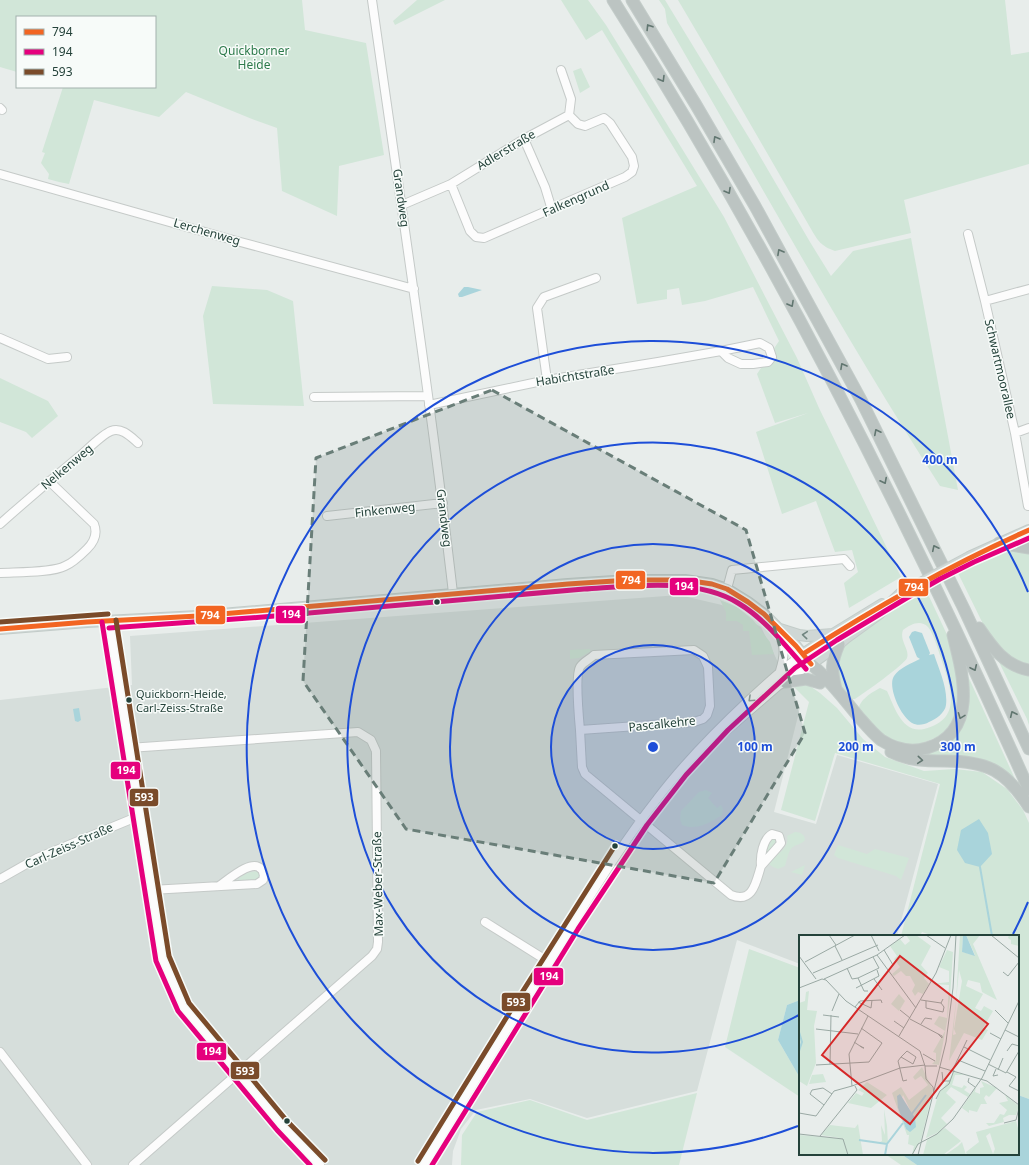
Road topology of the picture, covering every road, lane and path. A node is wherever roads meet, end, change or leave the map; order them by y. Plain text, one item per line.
1 (372, 0) edge
2 (613, 0) edge
3 (632, 0) edge
4 (561, 70) dead end
5 (569, 115) junction
6 (524, 139) junction
7 (0, 174) edge
8 (451, 184) junction
9 (402, 205) junction
10 (552, 210) junction
11 (968, 234) dead end
12 (596, 278) dead end
13 (414, 289) junction
14 (1029, 289) edge
15 (985, 301) junction
16 (0, 338) edge
17 (721, 351) junction
18 (67, 357) dead end
19 (546, 380) junction
20 (428, 396) junction
21 (314, 397) dead end
22 (429, 405) junction
23 (1029, 428) edge
24 (1015, 434) junction
25 (138, 444) dead end
26 (49, 481) junction
27 (443, 503) junction
28 (1028, 506) dead end
29 (327, 516) dead end
30 (0, 524) edge
31 (1029, 530) edge
32 (999, 543) junction
33 (1029, 548) edge
34 (850, 566) dead end
35 (0, 574) edge
36 (727, 589) junction
37 (453, 593) junction
38 (901, 593) junction
39 (946, 608) junction
40 (964, 609) junction
41 (109, 621) junction
42 (778, 628) junction
43 (0, 630) edge
44 (832, 634) junction
45 (840, 644) junction
46 (803, 654) junction
47 (811, 664) junction
48 (1029, 670) edge
49 (782, 677) junction
50 (820, 683) junction
51 (836, 690) junction
52 (580, 730) junction
53 (129, 748) junction
54 (1029, 750) edge
55 (1029, 790) edge
56 (1029, 807) edge
57 (139, 816) junction
58 (641, 821) junction
59 (761, 866) dead end
60 (0, 879) edge
61 (220, 886) junction
62 (151, 890) junction
63 (485, 922) dead end
64 (549, 962) junction
65 (0, 1052) edge
66 (239, 1073) junction
67 (87, 1165) edge
68 (133, 1165) edge
69 (320, 1165) edge
70 (424, 1165) edge

1 - 9 street, Grandweg
2 -> 39 highway
40 -> 3 highway
4 - 5 street
5 - 6 street, Adlerstraße
5 - 10 street, Falkengrund
6 - 8 street, Adlerstraße
6 - 10 street
7 - 13 street, Lerchenweg
8 - 9 street, Adlerstraße
8 - 10 street, Falkengrund
9 - 13 street, Grandweg
11 - 15 street, Schwartmoorallee
12 - 19 street
13 - 20 street, Grandweg
14 - 15 street
15 - 24 street, Schwartmoorallee
16 - 18 street
17 - 17 street, Habichtstraße
17 - 19 street, Habichtstraße
19 - 22 street, Habichtstraße
20 - 21 street
20 - 22 street, Grandweg
22 - 27 street, Grandweg
23 - 24 street
24 - 28 street, Schwartmoorallee
25 - 26 street, Nelkenweg
26 - 30 street, Nelkenweg
26 - 35 street
27 - 29 street, Finkenweg
27 - 37 street, Grandweg
31 - 32 main road
32 - 33 highway
32 - 38 main road, bridge
34 - 36 street
36 - 37 main road
36 - 42 main road
37 - 41 main road
38 - 44 main road
38 - 45 main road
39 -> 51 highway
39 -> 55 highway
40 - 48 highway
54 -> 40 highway
41 - 43 main road
41 - 53 street
44 -> 42 main road
42 - 46 main road
42 - 49 street
44 - 46 main road
45 - 47 main road
45 - 51 highway
46 - 47 main road
46 - 49 street
47 - 49 street
47 - 50 highway
47 - 51 highway
49 - 50 highway
49 - 58 street
50 -> 56 highway
52 - 52 street, Pascalkehre
52 - 58 street
53 - 57 street
53 - 66 street, Max-Weber-Straße
57 - 60 street, Carl-Zeiss-Straße
57 - 62 street
58 - 59 street
58 - 64 street
61 - 61 street
61 - 62 street
62 - 66 street
63 - 64 street
64 - 70 street
65 - 67 street
66 - 68 street, Max-Weber-Straße
66 - 69 street

